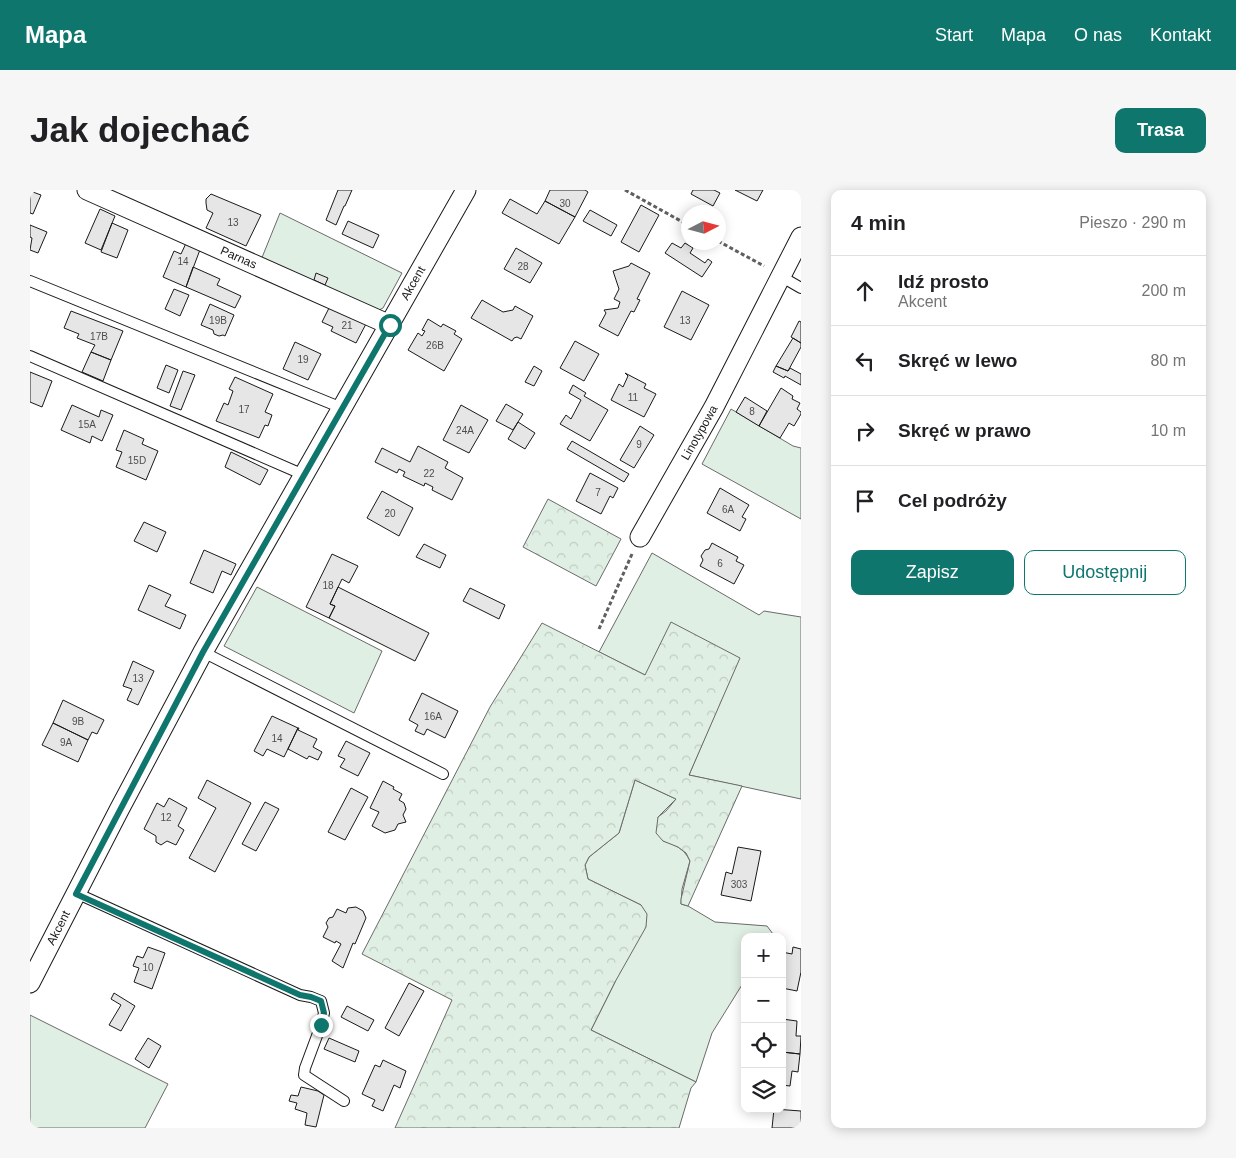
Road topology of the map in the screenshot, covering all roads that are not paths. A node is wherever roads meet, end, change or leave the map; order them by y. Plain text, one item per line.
1 (86, 190) edge
2 (466, 190) edge
3 (801, 237) edge
4 (782, 277) junction
5 (30, 280) edge
6 (801, 288) edge
7 (390, 325) junction
8 (30, 356) edge
9 (342, 408) junction
10 (304, 476) junction
11 (640, 538) road end
12 (203, 652) junction
13 (443, 774) dead end
14 (76, 894) junction
15 (30, 983) edge
16 (344, 1101) dead end

1 - 7 street, Parnas
2 - 7 street, Akcent
3 - 4 street, Linotypowa
4 - 6 lane
4 - 11 street, Linotypowa
5 - 9 lane
7 - 9 street, Akcent
8 - 10 lane
9 - 10 street, Akcent
10 - 12 street, Akcent
12 - 13 lane
12 - 14 street, Akcent
14 - 15 street, Akcent
14 - 16 lane

